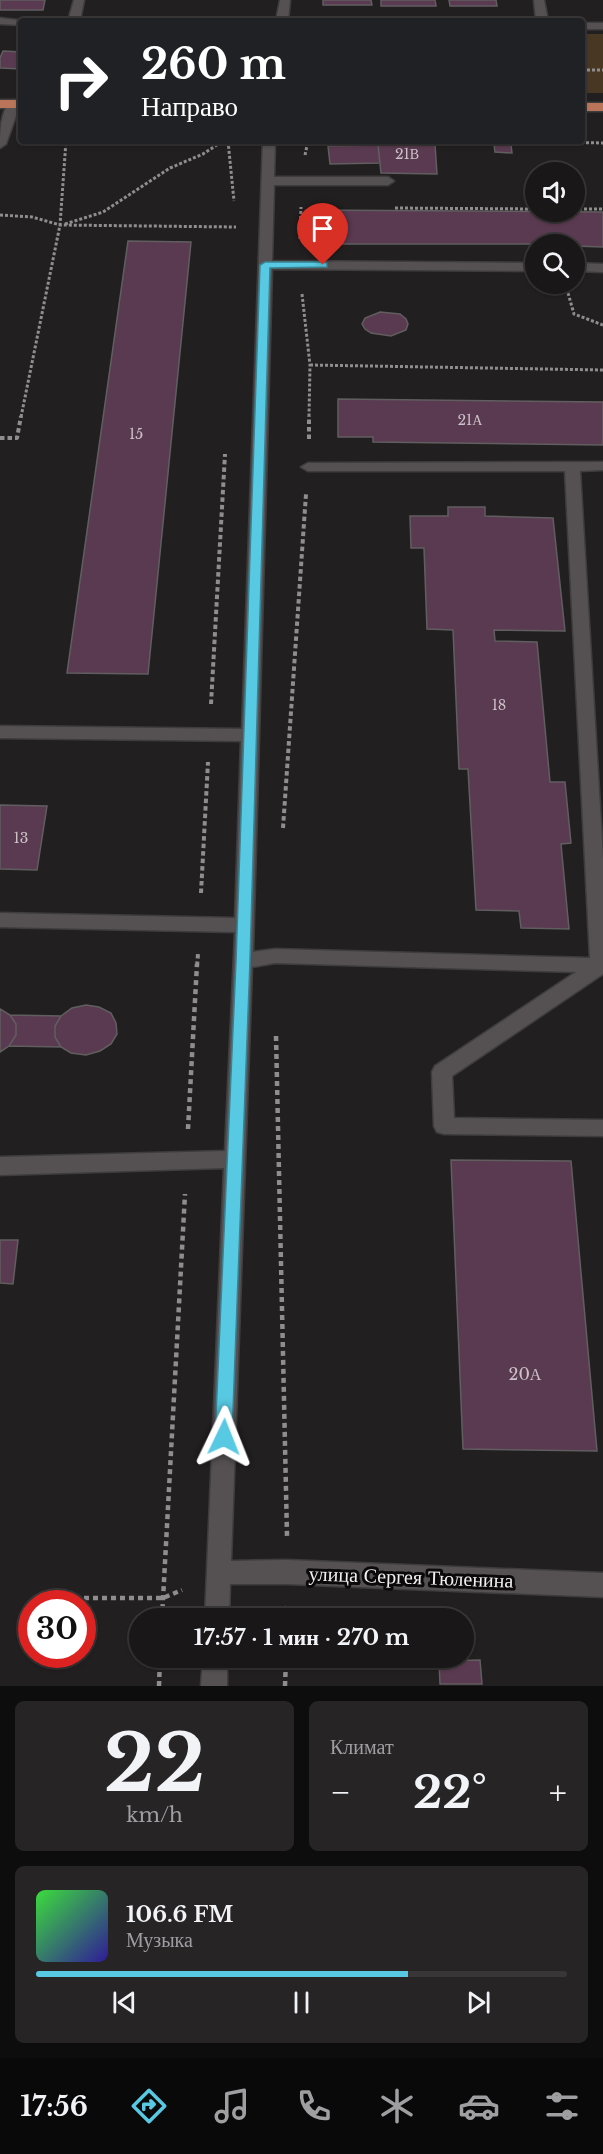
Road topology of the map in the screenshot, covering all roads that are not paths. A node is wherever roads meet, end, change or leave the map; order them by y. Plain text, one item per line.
1 (79, 0) edge
2 (285, 0) edge
3 (539, 0) edge
4 (75, 18) edge
5 (282, 18) edge
6 (542, 18) edge
7 (0, 21) edge
8 (18, 22) edge
9 (585, 26) edge
10 (603, 26) edge
11 (0, 104) edge
12 (17, 104) edge
13 (585, 107) edge
14 (603, 107) edge
15 (0, 144) edge
16 (269, 144) edge
17 (268, 181) junction
18 (388, 181) dead end
19 (265, 265) junction
20 (525, 267) edge
21 (585, 267) edge
22 (603, 268) edge
23 (572, 466) junction
24 (603, 466) edge
25 (308, 467) road end
26 (0, 732) edge
27 (249, 735) junction
28 (0, 920) edge
29 (242, 926) junction
30 (243, 961) junction
31 (602, 966) edge
32 (603, 1128) edge
33 (234, 1159) junction
34 (0, 1166) edge
35 (218, 1573) junction
36 (603, 1585) edge
37 (217, 1608) edge
38 (215, 1668) edge
39 (214, 1686) edge

1 - 4 street
2 - 5 street
3 - 6 street
7 - 8 street
9 - 10 street
11 - 12 main road
12 - 15 street
13 - 14 main road
16 - 17 street
17 - 18 street
17 - 19 street
19 - 20 street
19 - 27 street
21 - 22 street
23 - 24 street
23 - 25 street
23 - 31 street
26 - 27 street
27 - 29 street
28 - 29 street
29 - 30 street
30 - 31 street
30 - 33 street
31 - 32 street
33 - 34 street
33 - 35 street
35 - 36 street, улица Сергея Тюленина
35 - 37 street
38 - 39 street

